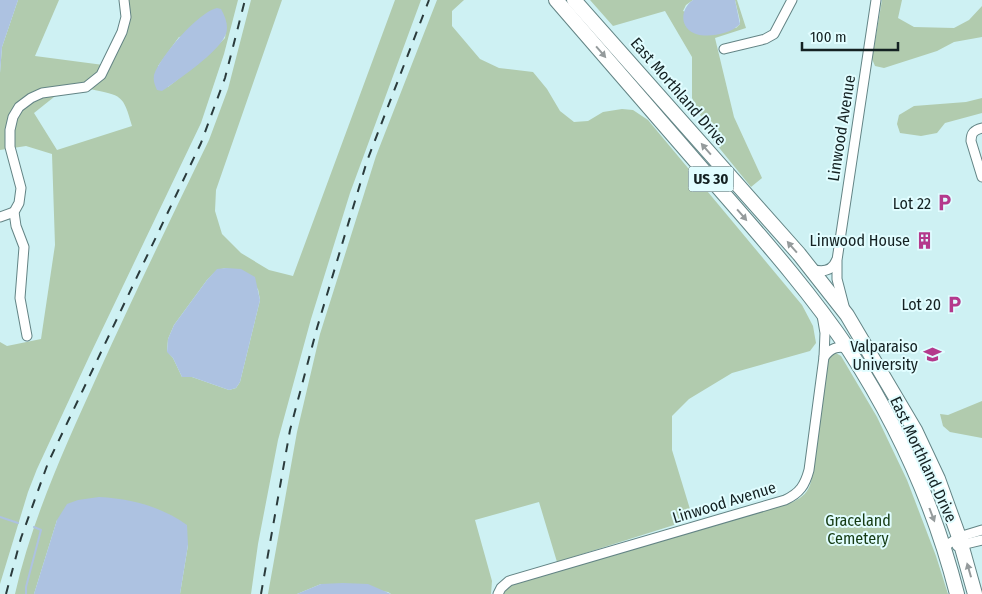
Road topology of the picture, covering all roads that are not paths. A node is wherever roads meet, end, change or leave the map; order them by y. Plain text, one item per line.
1 (124, 0) edge
2 (556, 0) edge
3 (574, 0) edge
4 (792, 0) edge
5 (876, 0) edge
6 (724, 49) dead end
7 (982, 128) edge
8 (982, 177) edge
9 (14, 212) junction
10 (0, 217) edge
11 (837, 260) junction
12 (811, 269) junction
13 (821, 311) junction
14 (847, 315) junction
15 (27, 336) dead end
16 (847, 348) junction
17 (824, 357) junction
18 (982, 530) edge
19 (982, 540) edge
20 (960, 542) junction
21 (944, 546) junction
22 (498, 594) edge
23 (957, 594) edge
24 (975, 594) edge

1 - 9 street
2 -> 13 highway, East Morthland Drive / US 30
12 -> 3 highway, East Morthland Drive / US 30
4 - 6 street
5 - 11 street, Linwood Avenue
7 - 8 street
9 - 10 street
9 - 15 street
11 - 12 street
11 - 14 street, Linwood Avenue
12 - 14 highway, East Morthland Drive / US 30
13 - 16 highway, East Morthland Drive / US 30
13 - 17 street, Linwood Avenue
14 - 20 highway, East Morthland Drive / US 30
16 - 17 street
16 -> 21 highway, East Morthland Drive / US 30
17 - 22 street, Linwood Avenue
18 - 20 street
19 - 20 street
20 - 21 street
24 -> 20 highway, East Morthland Drive / US 30
21 - 23 highway, East Morthland Drive / US 30

